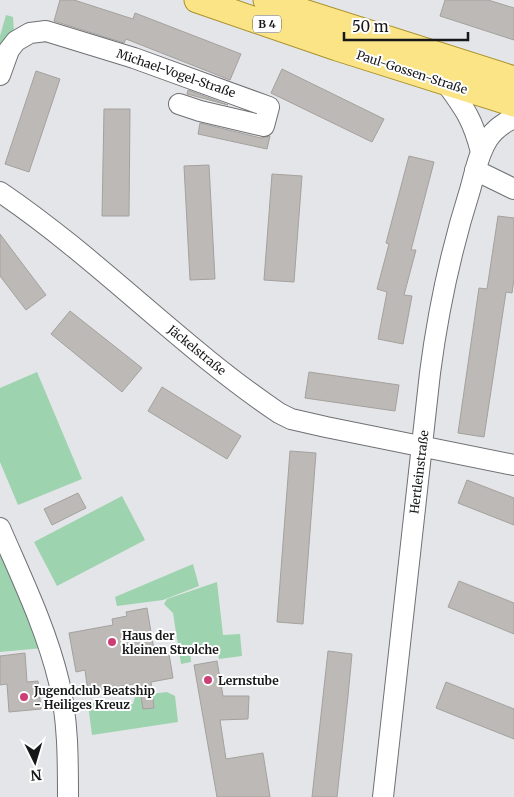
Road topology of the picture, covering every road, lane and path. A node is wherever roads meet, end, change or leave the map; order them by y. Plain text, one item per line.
1 (197, 0) edge
2 (266, 0) edge
3 (0, 75) edge
4 (514, 79) edge
5 (446, 83) junction
6 (179, 104) dead end
7 (514, 104) edge
8 (514, 118) edge
9 (478, 161) junction
10 (514, 189) edge
11 (0, 192) edge
12 (423, 446) junction
13 (514, 465) edge
14 (0, 528) edge
15 (68, 797) edge
16 (383, 797) edge

1 - 5 main road, Paul-Gossen-Straße / B 4
2 - 4 main road, Paul-Gossen-Straße / B 4
3 - 6 street, Michael-Vogel-Straße
5 - 7 main road, Paul-Gossen-Straße / B 4
5 - 9 street
8 - 9 street, Hertleinstraße
9 - 10 street
9 - 12 street, Hertleinstraße
11 - 12 street, Jäckelstraße
12 - 13 street, Jäckelstraße
12 - 16 street, Hertleinstraße
14 - 15 street

